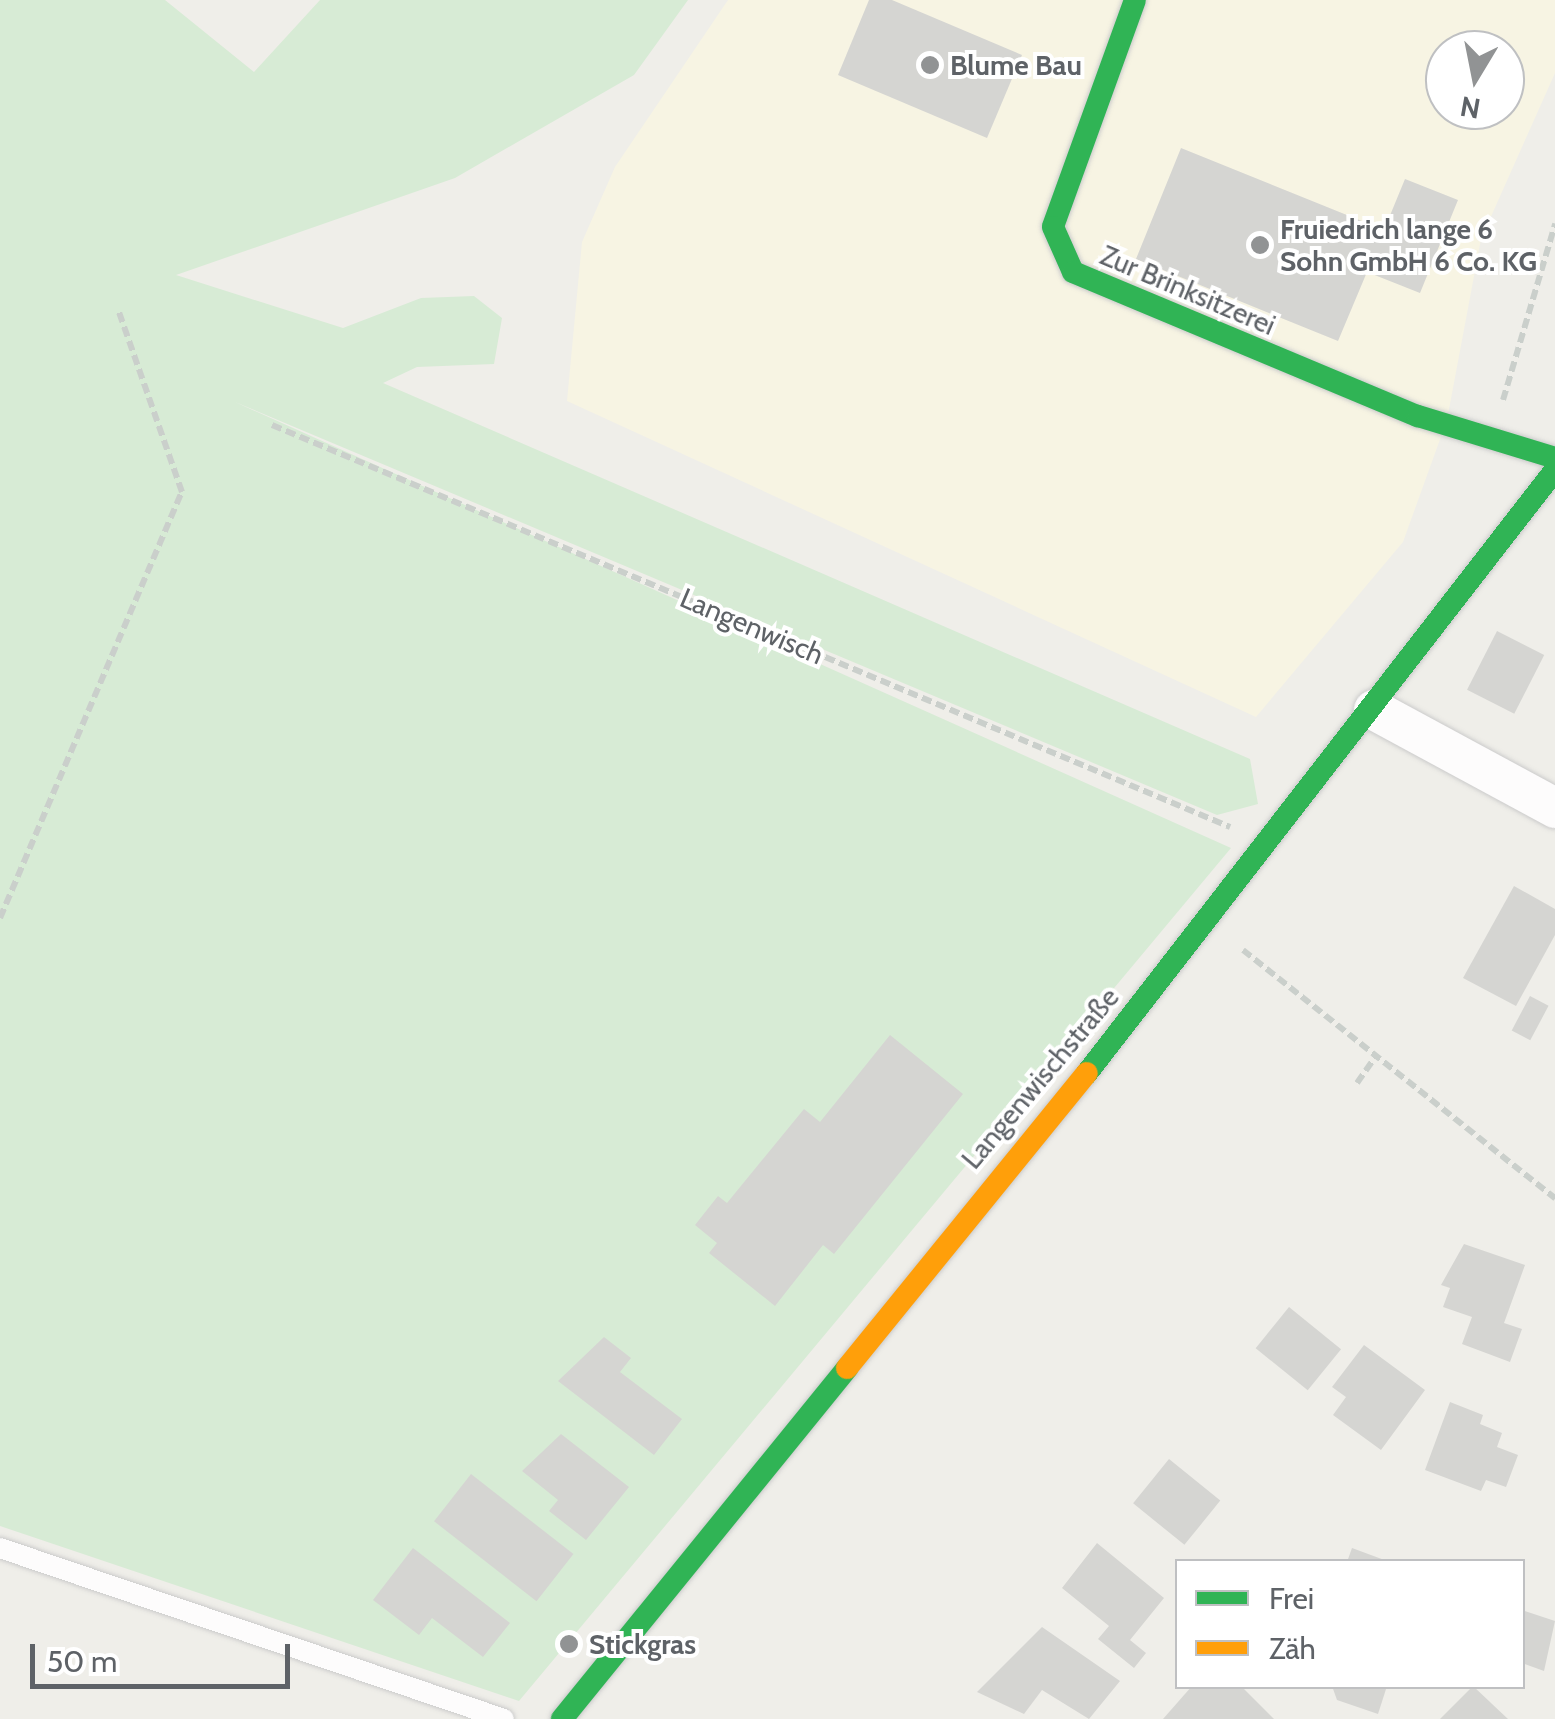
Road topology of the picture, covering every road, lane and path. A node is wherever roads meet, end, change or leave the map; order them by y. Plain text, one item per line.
1 (1135, 0) edge
2 (1555, 224) edge
3 (118, 309) dead end
4 (272, 424) dead end
5 (1493, 439) junction
6 (1555, 458) edge
7 (1555, 470) edge
8 (1374, 710) junction
9 (1555, 808) edge
10 (1232, 827) dead end
11 (0, 918) edge
12 (1208, 922) junction
13 (1376, 1056) junction
14 (1357, 1083) dead end
15 (1555, 1198) edge
16 (0, 1548) edge
17 (504, 1719) edge
18 (562, 1719) edge

1 - 5 street, Zur Brinksitzerei
2 - 5 path
3 - 11 path
4 - 10 path, Langenwisch
5 - 6 street, Zur Brinksitzerei
7 - 8 street, Langenwischstraße
8 - 9 street
8 - 12 street, Langenwischstraße
12 - 13 path
12 - 18 street, Langenwischstraße
13 - 14 path
13 - 15 path
16 - 17 lane

